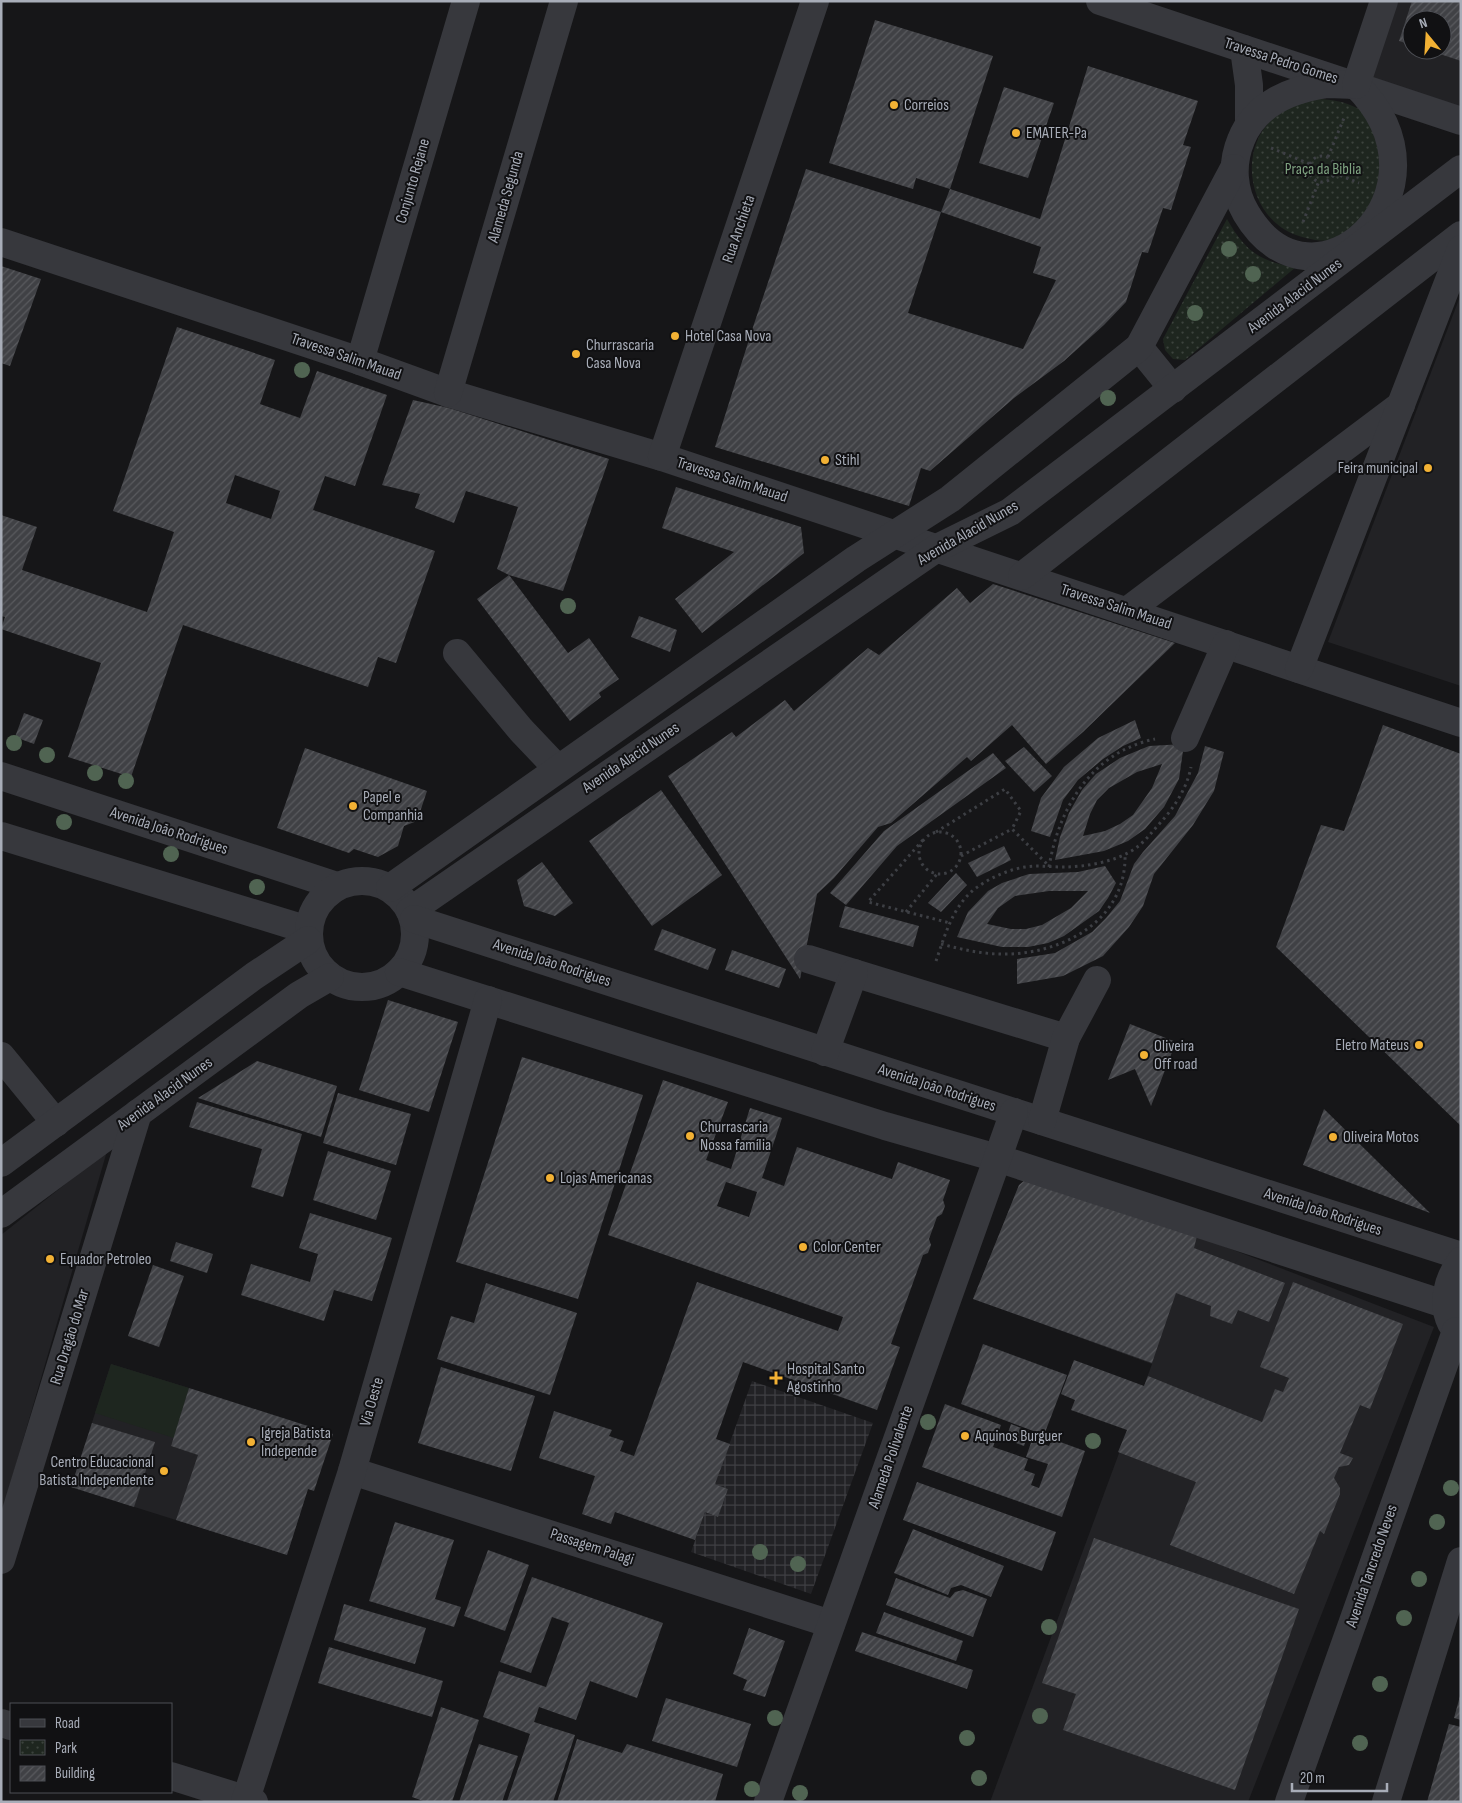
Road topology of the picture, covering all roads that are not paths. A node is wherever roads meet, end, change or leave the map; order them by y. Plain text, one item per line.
1 (466, 1) edge
2 (564, 1) edge
3 (815, 1) edge
4 (1100, 1) edge
5 (1384, 1) edge
6 (1244, 49) junction
7 (1356, 85) junction
8 (1461, 121) edge
9 (1249, 123) junction
10 (1234, 168) junction
11 (1461, 169) edge
12 (1461, 235) edge
13 (1371, 237) junction
14 (1, 242) edge
15 (1461, 250) edge
16 (1139, 347) junction
17 (360, 361) junction
18 (1173, 389) junction
19 (448, 393) junction
20 (1401, 405) junction
21 (662, 457) junction
22 (893, 533) junction
23 (937, 548) junction
24 (1022, 576) junction
25 (1126, 611) junction
26 (1226, 644) junction
27 (457, 653) dead end
28 (1299, 669) junction
29 (1461, 723) edge
30 (1186, 738) road end
31 (557, 768) junction
32 (1, 776) edge
33 (1, 836) edge
34 (337, 886) junction
35 (390, 888) junction
36 (412, 915) junction
37 (308, 935) junction
38 (808, 959) dead end
39 (399, 972) junction
40 (854, 973) junction
41 (330, 977) junction
42 (1097, 980) dead end
43 (488, 1000) junction
44 (1066, 1038) junction
45 (825, 1052) junction
46 (1, 1056) edge
47 (1014, 1112) junction
48 (138, 1113) junction
49 (1042, 1121) junction
50 (56, 1123) junction
51 (997, 1158) junction
52 (1, 1163) edge
53 (1, 1214) edge
54 (1461, 1256) edge
55 (1461, 1261) edge
56 (1447, 1305) junction
57 (1458, 1334) edge
58 (352, 1471) junction
59 (1, 1560) edge
60 (1461, 1561) edge
61 (831, 1624) junction
62 (172, 1776) edge
63 (248, 1801) edge
64 (768, 1802) edge
65 (1289, 1802) edge
66 (1386, 1802) edge

1 - 17 street, Conjunto Rejane
2 - 19 street, Alameda Segunda
3 - 21 street, Rua Anchieta
4 - 6 street, Travessa Pedro Gomes
5 - 7 street
6 - 7 street, Travessa Pedro Gomes
6 - 9 street
7 - 8 street, Travessa Pedro Gomes
7 - 9 street
7 - 13 street
9 - 10 street
10 - 13 street
10 - 16 street, Avenida Alacid Nunes
11 - 13 street, Avenida Alacid Nunes
12 - 24 street
13 - 18 street, Avenida Alacid Nunes
14 - 17 street, Travessa Salim Mauad
15 - 20 street
16 - 18 street
16 - 22 street, Avenida Alacid Nunes
17 - 19 street, Travessa Salim Mauad
18 - 23 street, Avenida Alacid Nunes
19 - 21 street, Travessa Salim Mauad
20 - 25 street
20 - 28 street
21 - 22 street, Travessa Salim Mauad
22 - 23 street, Travessa Salim Mauad
22 - 31 street, Avenida Alacid Nunes
23 - 24 street, Travessa Salim Mauad
23 - 36 street, Avenida Alacid Nunes
24 - 25 street, Travessa Salim Mauad
25 - 26 street, Travessa Salim Mauad
26 - 28 street, Travessa Salim Mauad
26 - 30 street
27 - 31 street
28 - 29 street, Travessa Salim Mauad
31 - 35 street, Avenida Alacid Nunes
32 - 34 street, Avenida João Rodrigues
33 - 37 street
34 - 35 street
34 - 37 street
35 - 36 street
36 - 39 street
36 - 45 street, Avenida João Rodrigues
37 - 41 street
37 - 50 street
38 - 40 street
39 - 41 street
39 - 43 street
40 - 44 street
40 - 45 street
41 - 48 street, Avenida Alacid Nunes
42 - 44 street
43 - 51 street
43 - 58 street, Via Oeste
44 - 49 street
45 - 47 street, Avenida João Rodrigues
46 - 50 street
47 - 49 street, Avenida João Rodrigues
47 - 51 street, Alameda Polivalente
48 - 53 street, Avenida Alacid Nunes
48 - 59 street, Rua Dragão do Mar
49 - 54 street, Avenida João Rodrigues
50 - 52 street
51 - 56 street
51 - 61 street, Alameda Polivalente
55 - 56 street
56 - 57 street
57 - 65 street, Avenida Tancredo Neves
58 - 61 street, Passagem Palagi
58 - 63 street, Via Oeste
60 - 66 street
61 - 64 street, Alameda Polivalente
62 - 63 street

